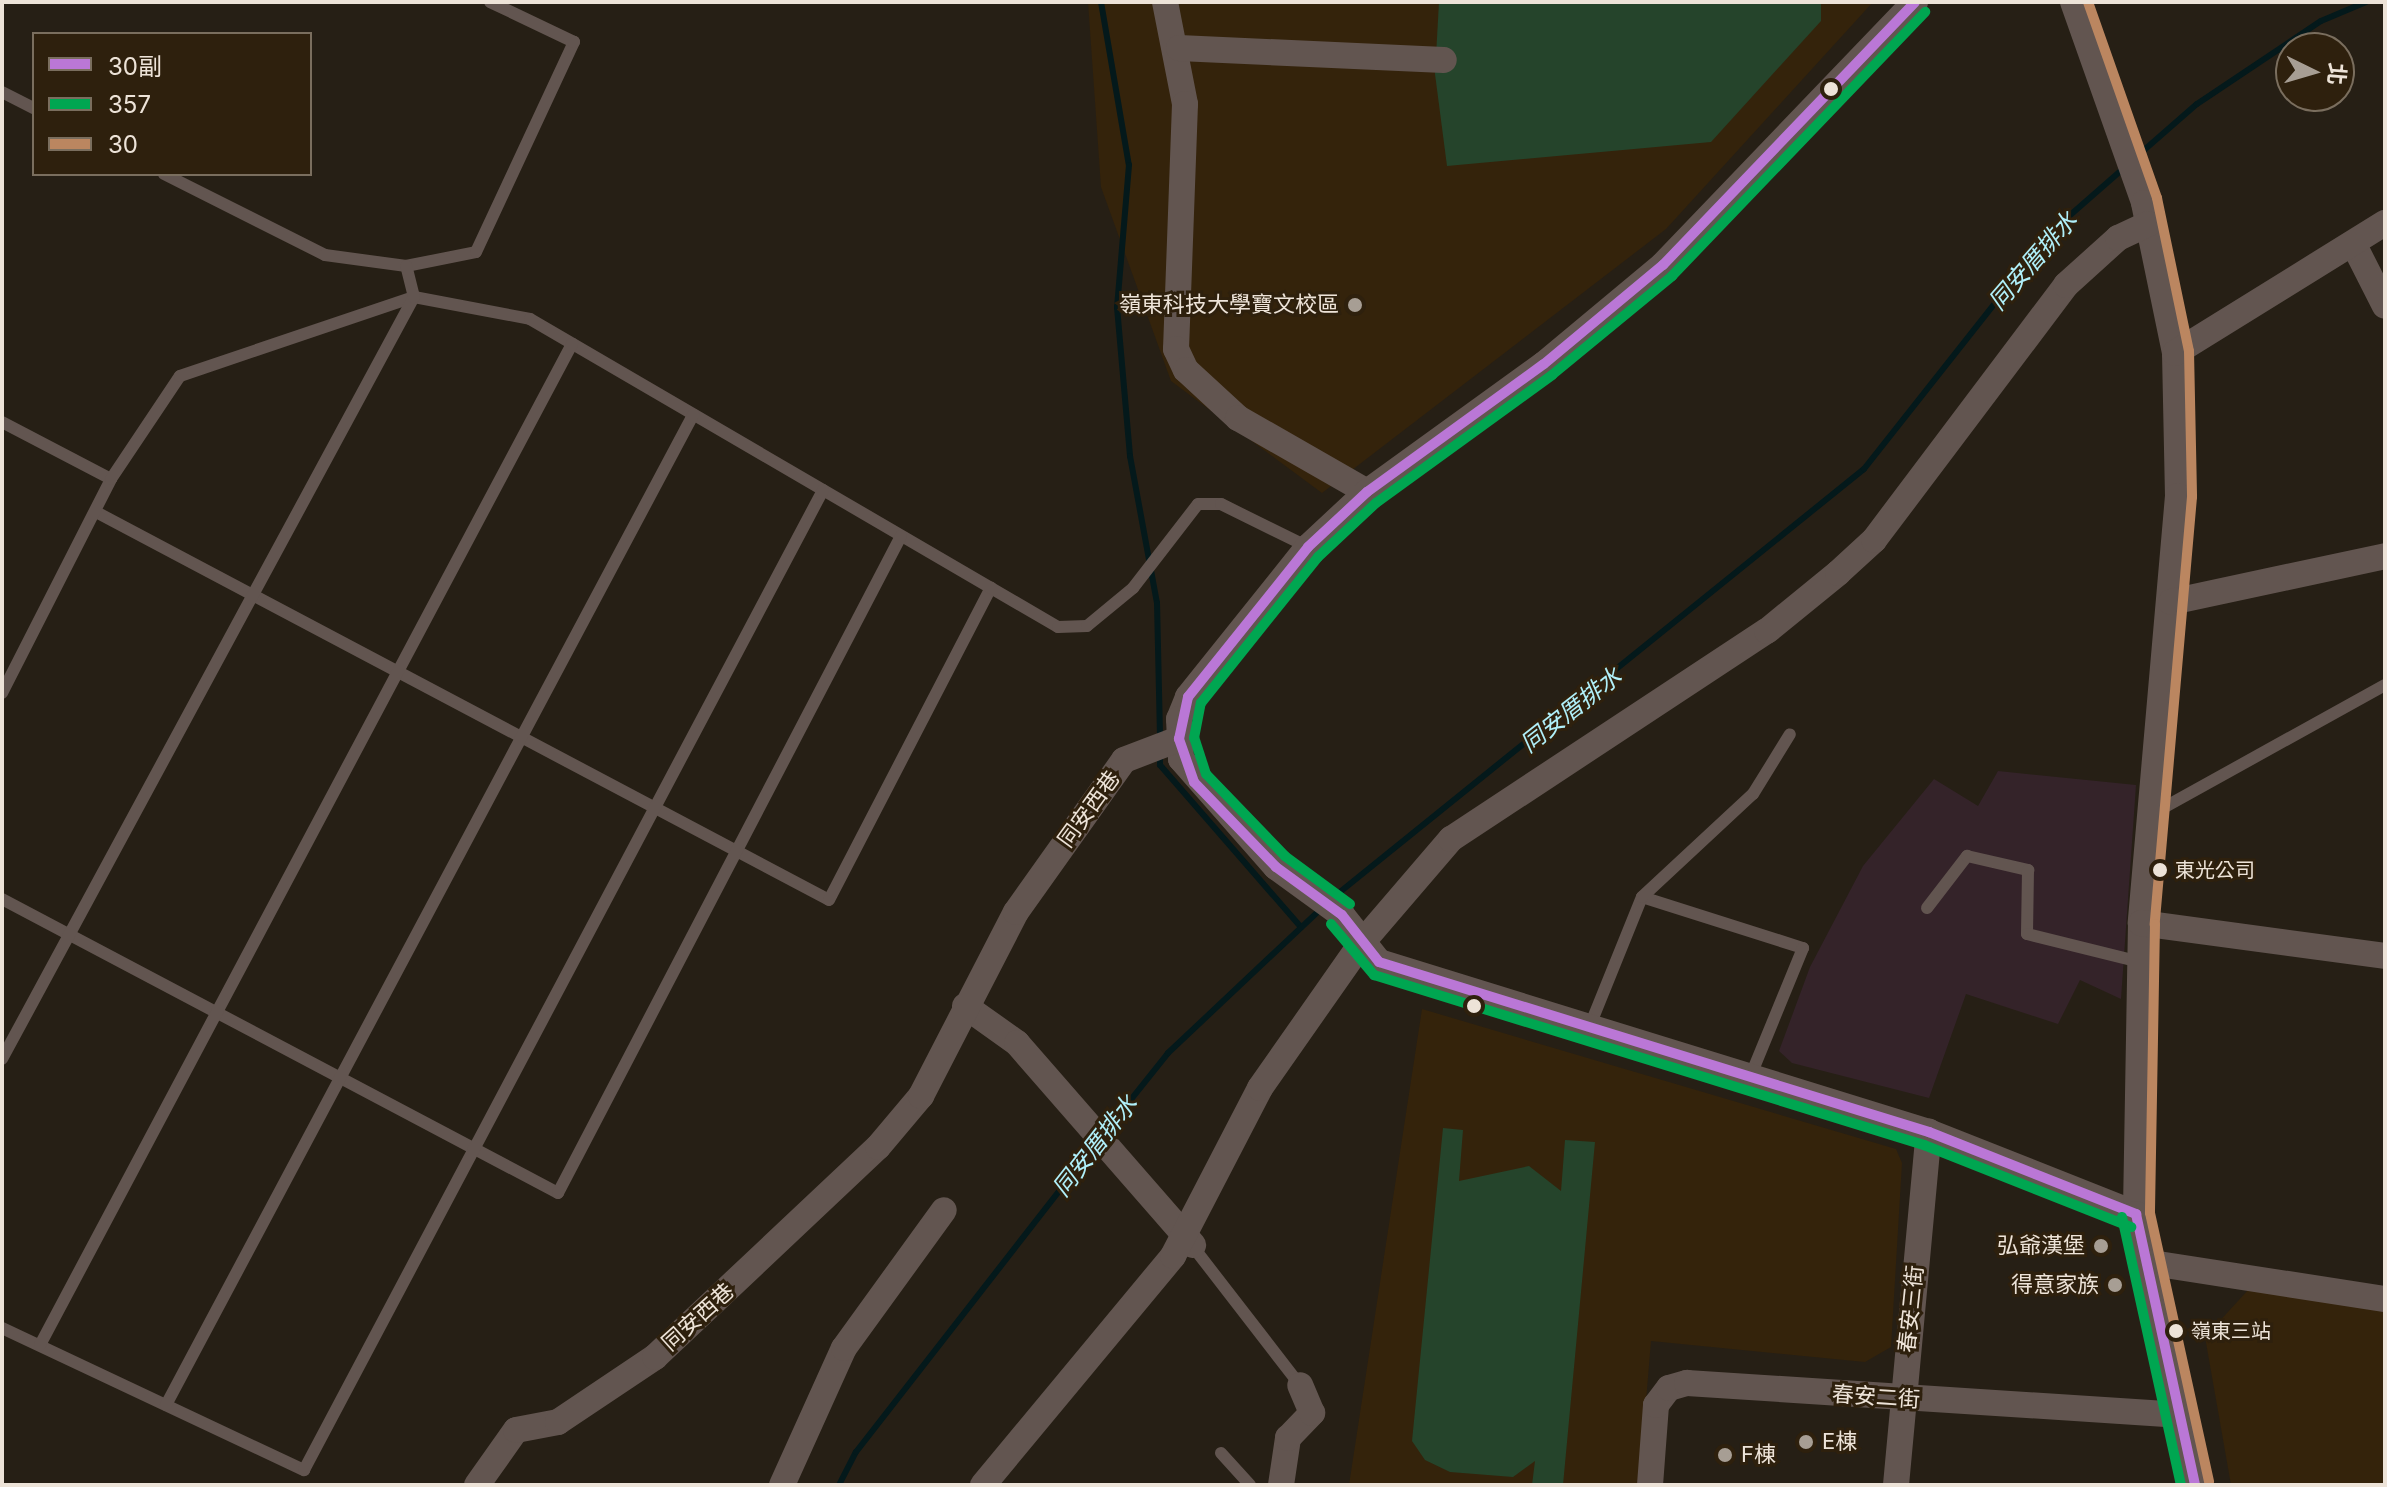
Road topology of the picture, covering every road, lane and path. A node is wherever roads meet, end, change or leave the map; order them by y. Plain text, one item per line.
1 (490, 2) edge
2 (1165, 2) edge
3 (1915, 2) edge
4 (2073, 2) edge
5 (1179, 48) junction
6 (1444, 60) dead end
7 (2, 92) edge
8 (32, 107) edge
9 (168, 176) edge
10 (2146, 214) junction
11 (2385, 223) edge
12 (2354, 245) junction
13 (406, 266) junction
14 (414, 297) junction
15 (2385, 306) edge
16 (572, 344) junction
17 (2175, 353) junction
18 (693, 415) junction
19 (2, 422) edge
20 (111, 479) junction
21 (823, 490) junction
22 (1367, 492) junction
23 (96, 512) junction
24 (901, 536) junction
25 (1308, 547) junction
26 (2385, 556) edge
27 (991, 588) junction
28 (251, 594) junction
29 (2171, 602) junction
30 (396, 670) junction
31 (6, 678) edge
32 (2385, 685) edge
33 (2, 693) edge
34 (1790, 734) dead end
35 (521, 737) junction
36 (1179, 739) junction
37 (655, 808) junction
38 (2154, 813) junction
39 (736, 851) junction
40 (1642, 897) junction
41 (2, 899) edge
42 (1927, 908) dead end
43 (2141, 923) junction
44 (70, 935) junction
45 (1360, 945) junction
46 (2385, 956) edge
47 (2140, 962) junction
48 (965, 1006) junction
49 (218, 1013) junction
50 (1589, 1028) junction
51 (2, 1059) edge
52 (340, 1077) junction
53 (1750, 1077) junction
54 (1929, 1132) junction
55 (474, 1148) junction
56 (944, 1210) dead end
57 (2136, 1214) junction
58 (1190, 1239) junction
59 (2152, 1263) junction
60 (2385, 1299) edge
61 (2, 1328) edge
62 (40, 1345) junction
63 (1300, 1385) joint
64 (1903, 1399) junction
65 (166, 1405) junction
66 (2185, 1415) junction
67 (1221, 1453) dead end
68 (477, 1485) edge
69 (782, 1485) edge
70 (983, 1485) edge
71 (1250, 1485) edge
72 (1281, 1485) edge
73 (1650, 1485) edge
74 (1896, 1485) edge
75 (2195, 1485) edge

1 - 13 lane
2 - 5 street
3 - 22 street
4 - 10 street
5 - 6 street
5 - 22 street
7 - 8 lane
9 - 13 lane
10 - 17 street
10 - 45 street
11 - 12 street
12 - 15 street
12 - 17 street
13 - 14 lane
14 - 16 lane
14 - 20 lane
14 - 28 lane
16 - 18 lane
16 - 30 lane
17 - 29 street
18 - 21 lane
18 - 35 lane
19 - 20 lane
20 - 23 lane
21 - 24 lane
21 - 37 lane
22 - 25 street
23 - 28 lane
23 - 31 lane
24 - 27 lane
24 - 39 lane
25 - 27 lane
25 - 36 street
26 - 29 street
27 - 39 lane
28 - 30 lane
28 - 44 lane
29 - 38 street
30 - 35 lane
30 - 49 lane
31 - 33 lane
32 - 38 lane
34 - 40 lane
35 - 37 lane
35 - 52 lane
36 - 45 street
36 - 48 street, 同安西巷
37 - 39 lane
37 - 55 lane
38 - 43 street
39 - 55 lane
40 - 50 lane
40 - 53 lane
41 - 44 lane
42 - 47 lane
43 - 46 street
43 - 47 street
44 - 49 lane
44 - 51 lane
45 - 50 street
45 - 58 street
47 - 57 street
48 - 58 street
48 - 68 street, 同安西巷
49 - 52 lane
49 - 62 lane
50 - 53 street
52 - 55 lane
52 - 65 lane
53 - 54 street
54 - 57 street
54 - 64 street, 春安三街
55 - 65 lane
56 - 69 street
57 - 59 street
58 - 63 lane
58 - 70 street
59 - 60 street
59 - 66 street
61 - 62 lane
62 - 65 lane
63 - 72 street
64 - 66 street, 春安二街
64 - 73 street, 春安二街
64 - 74 street, 春安三街
66 - 75 street
67 - 71 lane

